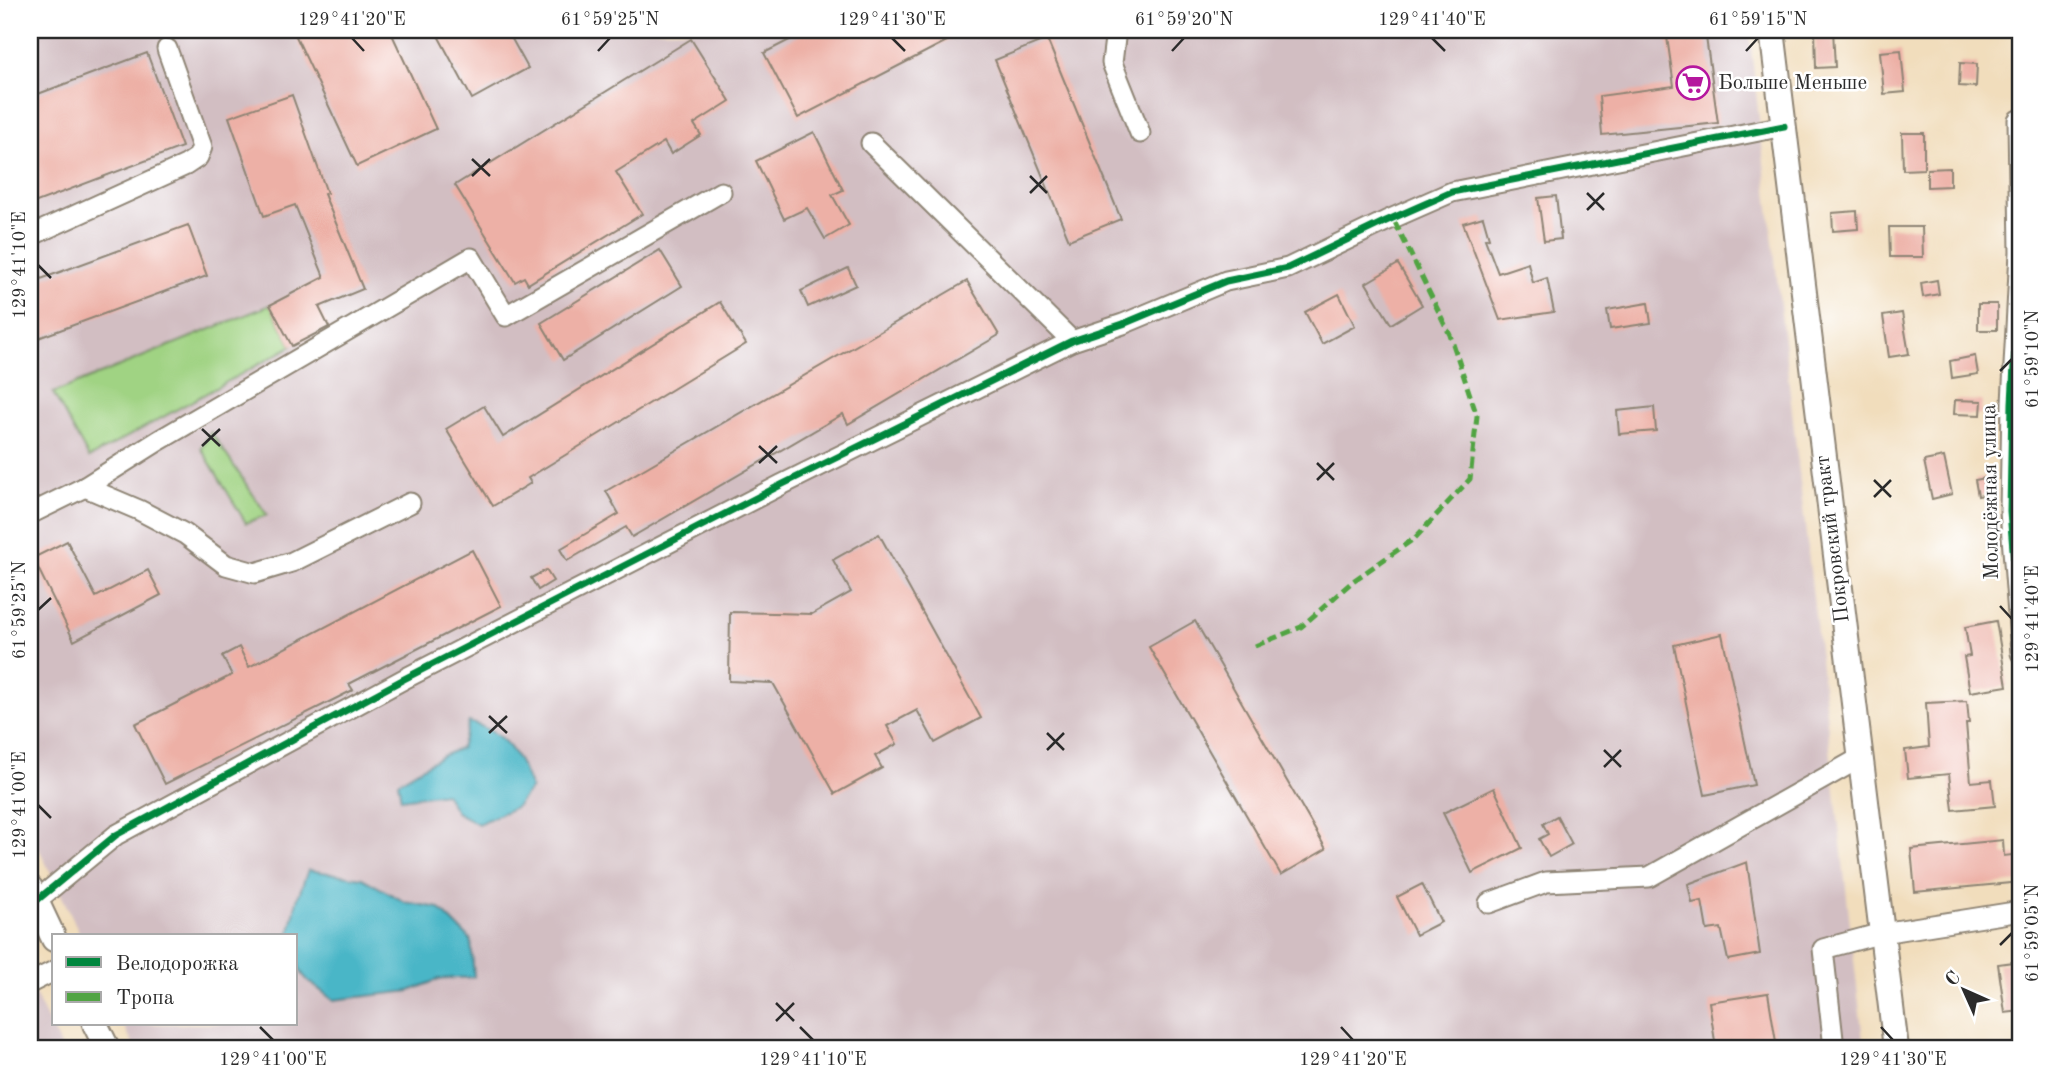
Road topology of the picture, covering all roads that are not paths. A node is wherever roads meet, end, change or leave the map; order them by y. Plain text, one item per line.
1 (1116, 30) edge
2 (1772, 30) edge
3 (167, 49) dead end
4 (2018, 120) dead end
5 (1784, 126) junction
6 (1140, 133) dead end
7 (871, 143) dead end
8 (721, 192) dead end
9 (30, 236) edge
10 (1072, 341) junction
11 (85, 487) junction
12 (410, 503) dead end
13 (30, 514) edge
14 (2021, 653) edge
15 (1860, 758) junction
16 (33, 894) edge
17 (1489, 903) dead end
18 (2021, 911) edge
19 (1882, 933) junction
20 (52, 935) edge
21 (52, 972) edge
22 (30, 983) edge
23 (96, 1026) edge
24 (107, 1048) edge
25 (1833, 1048) edge
26 (1896, 1048) edge

1 - 6 street
2 - 5 main road, Покровский тракт
3 - 9 street
4 - 14 street, Молодёжная улица
5 - 10 street
5 - 15 main road, Покровский тракт
7 - 10 street
8 - 11 street
10 - 16 street
11 - 12 street
11 - 13 street
15 - 17 street
15 - 19 main road, Покровский тракт
16 - 20 main road
18 - 19 street
19 - 25 street
19 - 26 main road, Покровский тракт
21 - 22 street
23 - 24 main road

